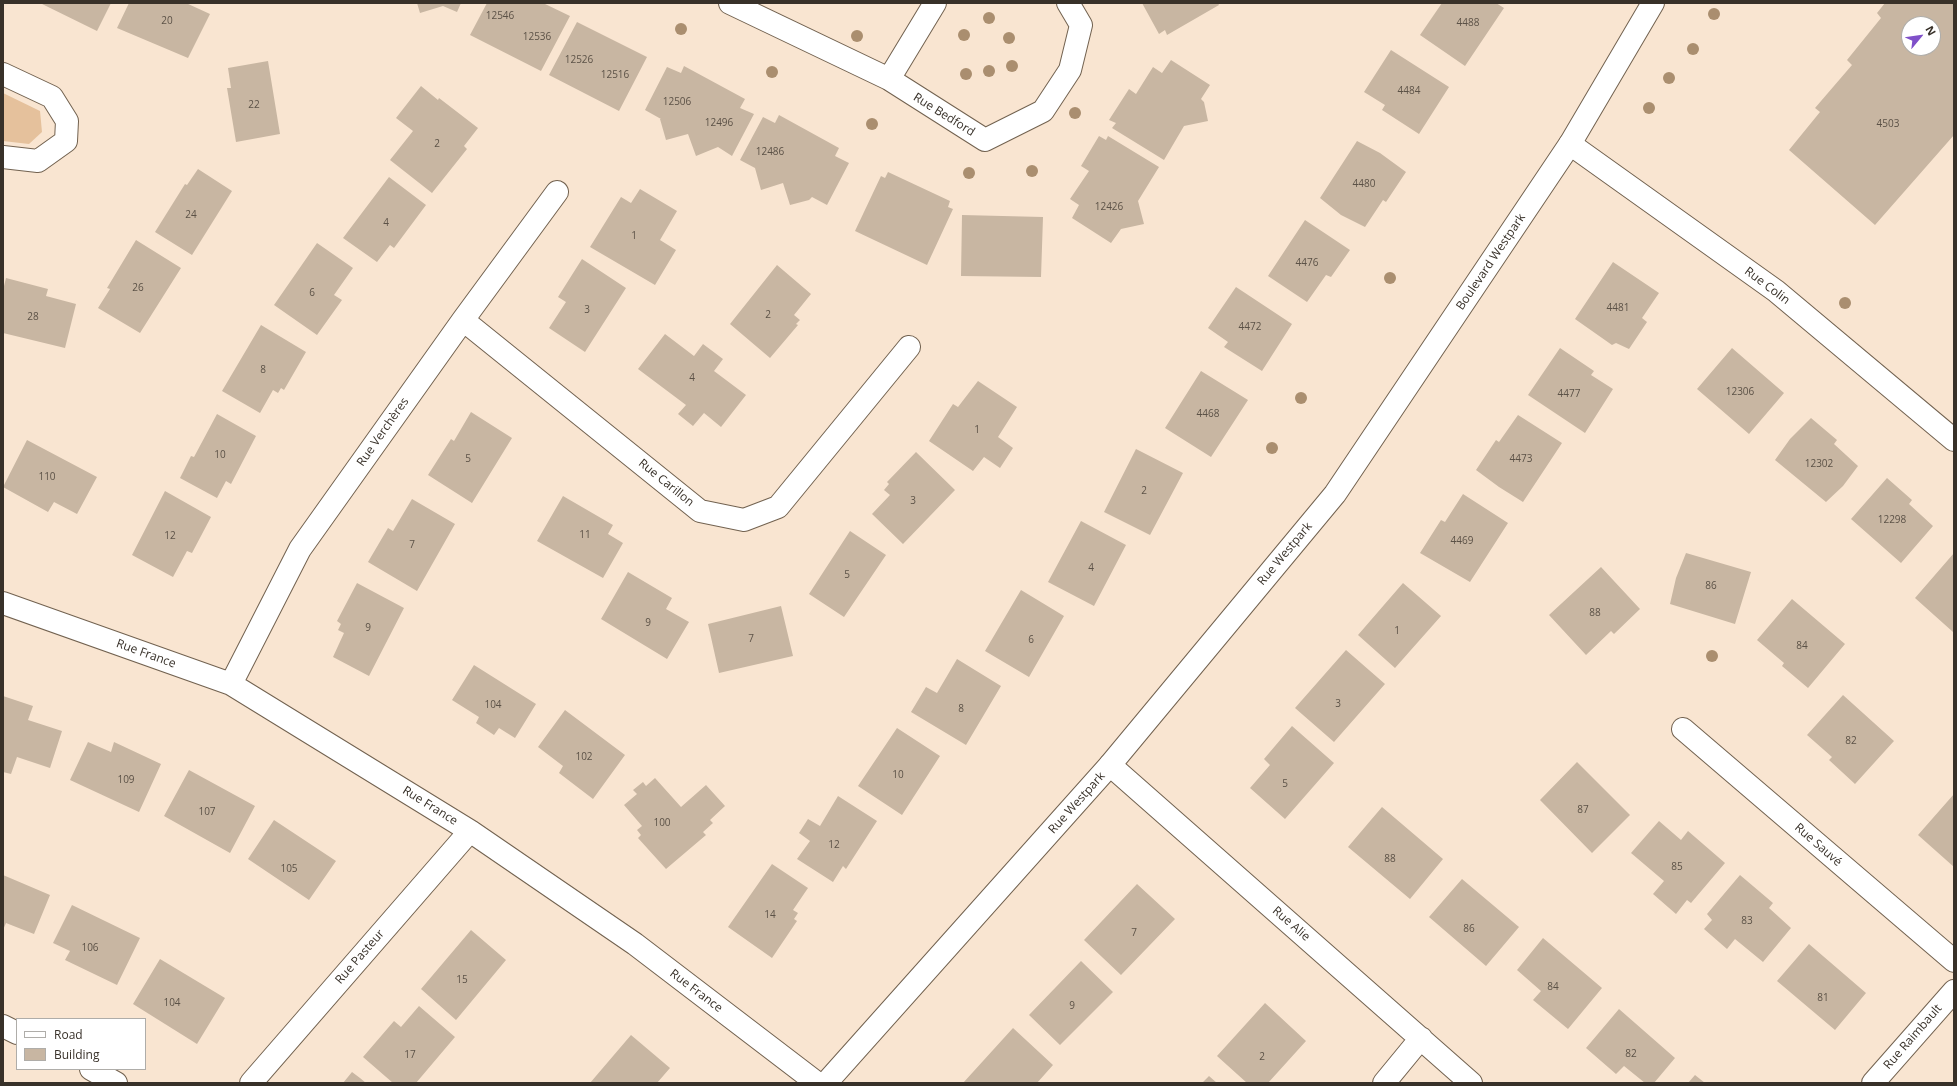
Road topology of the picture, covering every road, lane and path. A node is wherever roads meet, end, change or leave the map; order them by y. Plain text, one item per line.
1 (730, 3) edge
2 (935, 3) edge
3 (1068, 3) edge
4 (1653, 3) edge
5 (3, 74) edge
6 (889, 79) junction
7 (1570, 144) junction
8 (3, 157) edge
9 (557, 192) dead end
10 (463, 320) junction
11 (909, 347) dead end
12 (1954, 440) edge
13 (1318, 514) joint
14 (3, 603) edge
15 (231, 684) junction
16 (1683, 729) dead end
17 (1110, 766) junction
18 (470, 831) junction
19 (1954, 961) edge
20 (1954, 991) edge
21 (3, 1026) edge
22 (16, 1032) edge
23 (1421, 1038) junction
24 (93, 1070) edge
25 (116, 1083) edge
26 (251, 1083) edge
27 (817, 1083) edge
28 (826, 1083) edge
29 (1384, 1083) edge
30 (1471, 1083) edge
31 (1873, 1083) edge

1 - 6 street, Rue Bedford
2 - 6 street
3 - 6 street, Rue Bedford
4 - 7 street, Boulevard Westpark
5 - 8 street
7 - 12 street, Rue Colin
7 - 13 street, Boulevard Westpark
9 - 10 street, Rue Verchères
10 - 11 street, Rue Carillon
10 - 15 street, Rue Verchères
13 - 17 street, Rue Westpark
14 - 15 street, Rue France
15 - 18 street, Rue France
16 - 19 street, Rue Sauvé
17 - 23 street, Rue Alie
17 - 28 street, Rue Westpark
18 - 26 street, Rue Pasteur
18 - 27 street, Rue France
20 - 31 street, Rue Raimbault
21 - 22 street
23 - 29 street
23 - 30 street, Rue Alie
24 - 25 street

